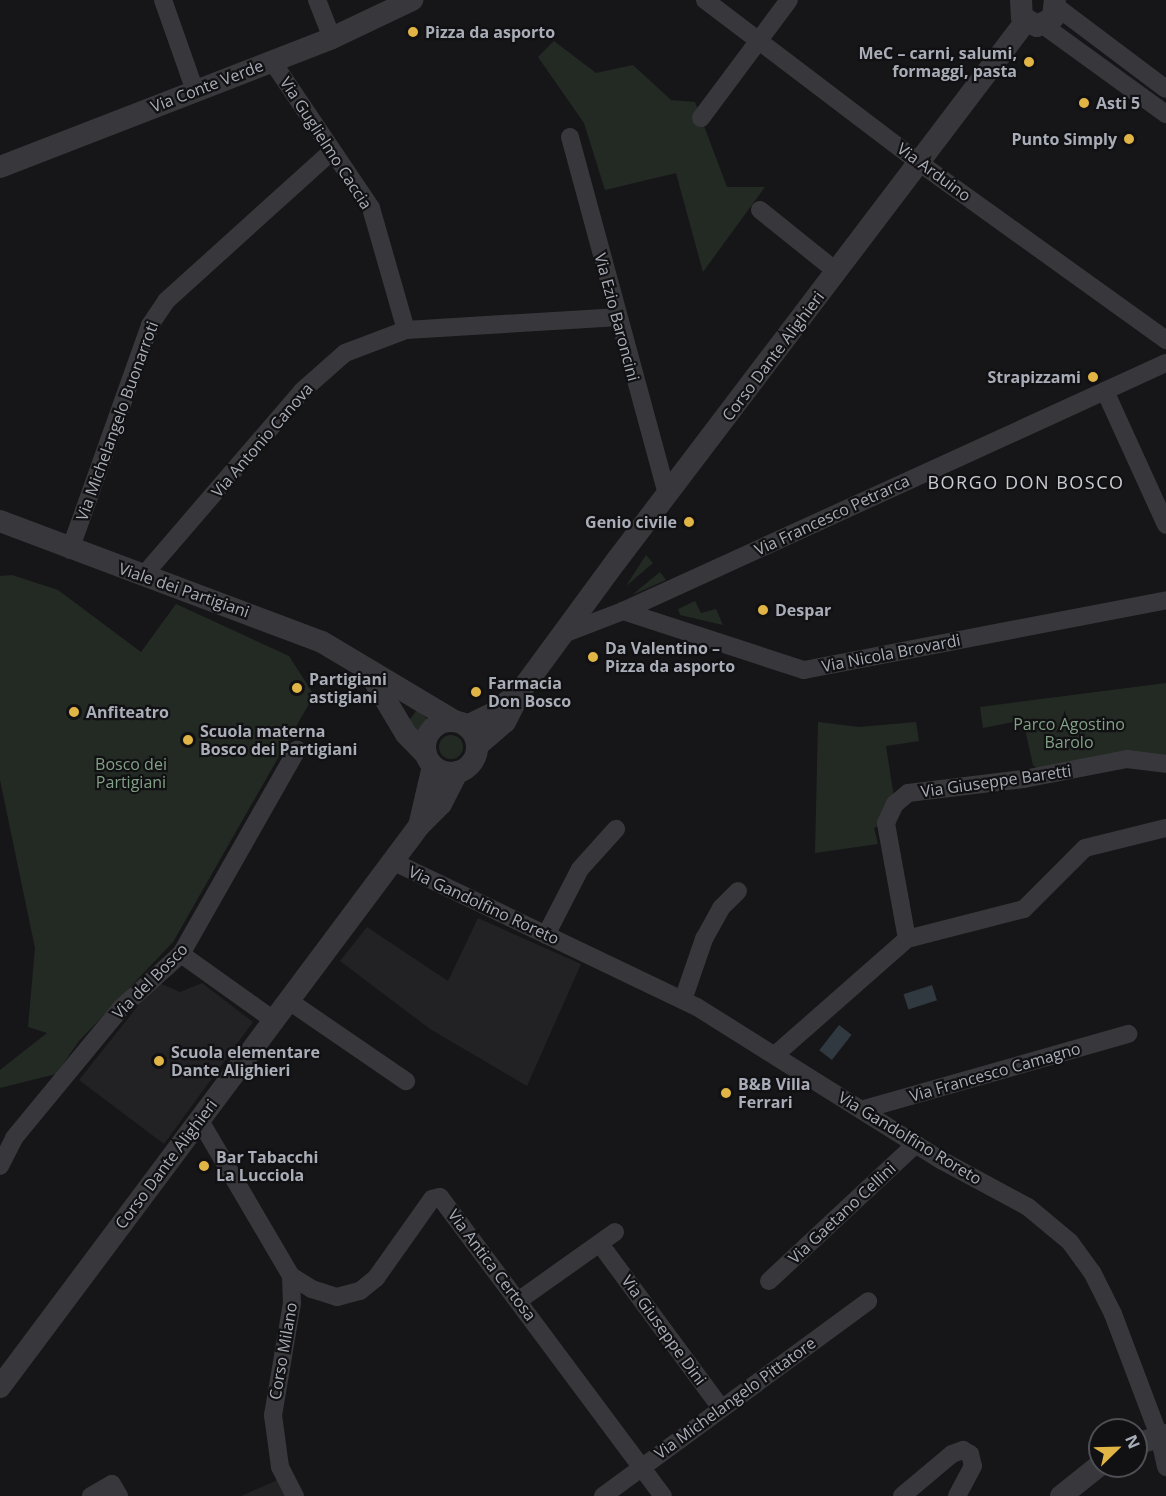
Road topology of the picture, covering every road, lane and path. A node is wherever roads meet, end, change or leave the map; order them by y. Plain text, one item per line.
1 (163, 0) edge
2 (317, 0) edge
3 (412, 0) edge
4 (705, 0) edge
5 (789, 0) edge
6 (1056, 4) edge
7 (1025, 10) edge
8 (332, 38) junction
9 (758, 41) junction
10 (272, 61) junction
11 (1166, 89) edge
12 (195, 91) junction
13 (1166, 114) edge
14 (701, 118) dead end
15 (570, 138) dead end
16 (332, 151) junction
17 (917, 161) junction
18 (0, 167) edge
19 (760, 210) dead end
20 (836, 271) junction
21 (616, 317) junction
22 (406, 330) junction
23 (1166, 340) edge
24 (1166, 363) edge
25 (1105, 391) junction
26 (667, 495) junction
27 (0, 521) edge
28 (1166, 525) edge
29 (70, 550) junction
30 (143, 576) junction
31 (1166, 600) edge
32 (623, 611) junction
33 (563, 634) junction
34 (364, 666) junction
35 (520, 692) junction
36 (460, 723) junction
37 (477, 746) junction
38 (297, 750) dead end
39 (429, 761) junction
40 (1166, 764) edge
41 (457, 772) junction
42 (419, 826) junction
43 (1166, 828) edge
44 (616, 829) dead end
45 (394, 862) junction
46 (738, 891) dead end
47 (546, 934) junction
48 (907, 939) junction
49 (181, 954) junction
50 (683, 1000) junction
51 (289, 1001) junction
52 (275, 1021) junction
53 (1128, 1034) dead end
54 (775, 1055) junction
55 (406, 1081) dead end
56 (861, 1110) junction
57 (199, 1119) junction
58 (916, 1144) junction
59 (0, 1166) edge
60 (615, 1232) dead end
61 (606, 1252) dead end
62 (291, 1276) junction
63 (769, 1281) dead end
64 (519, 1301) junction
65 (868, 1301) dead end
66 (0, 1387) edge
67 (721, 1408) junction
68 (1162, 1436) edge
69 (641, 1466) junction
70 (1166, 1467) edge
71 (1088, 1475) edge
72 (116, 1490) edge
73 (92, 1496) edge
74 (295, 1496) edge
75 (603, 1496) edge
76 (663, 1496) edge
77 (902, 1496) edge
78 (957, 1496) edge
79 (1061, 1496) edge

1 - 12 street
2 - 8 street
3 - 8 street, Via Conte Verde
4 - 9 street, Via Arduino
5 - 9 street
6 - 7 street, Corso Dante Alighieri
6 - 11 street
7 - 13 street
7 - 17 street, Corso Dante Alighieri
8 - 10 street, Via Conte Verde
9 - 14 street
9 - 17 street, Via Arduino
10 - 12 street, Via Conte Verde
10 - 16 street, Via Guglielmo Caccia
12 - 18 street, Via Conte Verde
15 - 21 street, Via Ezio Baroncini
16 - 22 street, Via Guglielmo Caccia
16 - 29 street, Via Michelangelo Buonarroti
17 - 20 street, Corso Dante Alighieri
17 - 23 street, Via Arduino
19 - 20 street
20 - 26 street, Corso Dante Alighieri
21 - 22 street, Via Antonio Canova
21 - 26 street, Via Ezio Baroncini
22 - 30 street, Via Antonio Canova
24 - 25 street, Via Francesco Petrarca
25 - 28 street
25 - 32 street, Via Francesco Petrarca
26 - 33 street, Corso Dante Alighieri
27 - 29 street, Viale dei Partigiani
29 - 30 street, Viale dei Partigiani
30 - 34 street, Viale dei Partigiani
31 - 32 street, Via Nicola Brovardi
32 - 33 street, Via Francesco Petrarca
33 - 35 street, Corso Dante Alighieri
34 - 36 street, Viale dei Partigiani
34 - 39 street
35 - 36 street, Corso Dante Alighieri
35 - 37 street, Corso Dante Alighieri
36 - 37 street
36 - 39 street
37 - 41 street
38 - 49 street, Via del Bosco
39 - 41 street
39 - 42 street, Corso Dante Alighieri
40 - 48 street, Via Giuseppe Baretti
41 - 42 street, Corso Dante Alighieri
42 - 45 street, Corso Dante Alighieri
43 - 48 street
44 - 47 street
45 - 47 street, Via Gandolfino Roreto
45 - 51 street, Corso Dante Alighieri
46 - 50 street
47 - 50 street, Via Gandolfino Roreto
48 - 54 street
49 - 52 street
49 - 59 street, Via del Bosco
50 - 54 street, Via Gandolfino Roreto
51 - 52 street, Corso Dante Alighieri
51 - 55 street
52 - 57 street, Corso Dante Alighieri
53 - 56 street, Via Francesco Camagno
54 - 56 street, Via Gandolfino Roreto
56 - 58 street, Via Gandolfino Roreto
57 - 62 street, Corso Milano
57 - 66 street, Corso Dante Alighieri
58 - 63 street, Via Gaetano Cellini
58 - 68 street, Via Gandolfino Roreto
60 - 64 street
61 - 67 street, Via Giuseppe Dini
62 - 64 street, Via Antica Certosa
62 - 74 street, Corso Milano
64 - 69 street, Via Antica Certosa
65 - 67 street, Via Michelangelo Pittatore
67 - 69 street, Via Michelangelo Pittatore
68 - 70 street, Via Gandolfino Roreto
69 - 75 street, Via Michelangelo Pittatore
69 - 76 street, Via Antica Certosa
71 - 79 street
72 - 73 street
77 - 78 street

